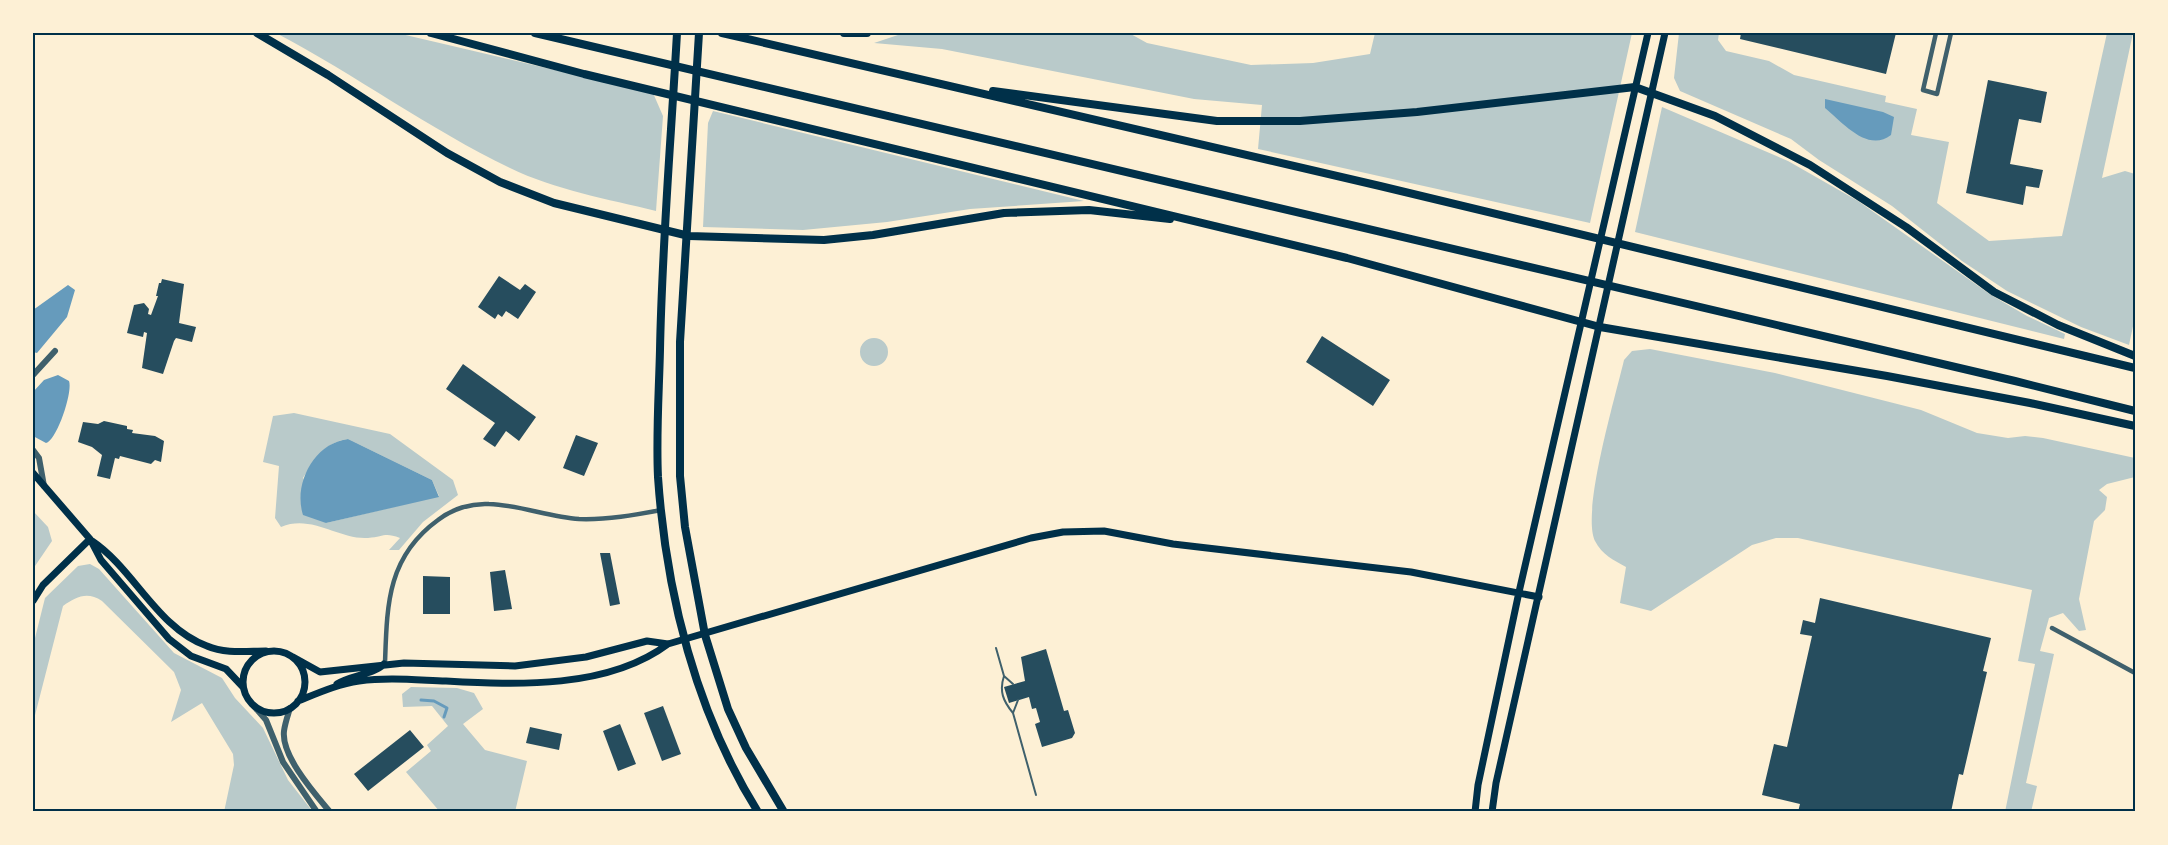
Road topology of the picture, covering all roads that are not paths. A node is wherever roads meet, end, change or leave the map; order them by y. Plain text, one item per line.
1 (257, 33) edge
2 (431, 33) edge
3 (535, 33) edge
4 (677, 33) edge
5 (699, 33) edge
6 (722, 33) edge
7 (844, 33) edge
8 (867, 33) edge
9 (1648, 33) edge
10 (1665, 33) edge
11 (1936, 33) edge
12 (1951, 33) edge
13 (948, 85) junction
14 (1635, 87) junction
15 (1652, 92) junction
16 (1205, 223) junction
17 (664, 230) junction
18 (688, 236) junction
19 (1581, 322) junction
20 (1600, 327) junction
21 (55, 351) dead end
22 (2135, 356) edge
23 (2135, 368) edge
24 (33, 375) edge
25 (2135, 411) edge
26 (2135, 426) edge
27 (33, 450) edge
28 (33, 472) edge
29 (44, 486) junction
30 (661, 510) junction
31 (90, 539) junction
32 (1519, 592) junction
33 (1539, 597) junction
34 (33, 601) edge
35 (2052, 628) dead end
36 (705, 635) junction
37 (686, 640) junction
38 (668, 644) junction
39 (996, 648) dead end
40 (266, 651) junction
41 (293, 657) junction
42 (385, 663) junction
43 (2135, 673) edge
44 (1004, 676) junction
45 (1013, 684) dead end
46 (243, 687) junction
47 (330, 689) junction
48 (1018, 700) dead end
49 (298, 701) junction
50 (252, 704) junction
51 (290, 708) junction
52 (1013, 712) junction
53 (1036, 795) dead end
54 (317, 812) edge
55 (330, 812) edge
56 (758, 812) edge
57 (784, 812) edge
58 (1475, 812) edge
59 (1492, 812) edge

1 - 17 highway
2 - 16 highway
3 - 25 highway
4 - 17 main road
5 - 18 main road
6 - 13 highway
7 - 8 highway
9 - 14 main road
10 - 15 main road
11 - 12 street
13 - 14 highway
13 - 23 highway
14 - 15 highway
14 - 19 main road
15 - 20 main road
15 - 22 highway
16 - 18 highway
16 - 19 highway
17 - 18 highway
17 - 30 main road
18 - 36 main road
19 - 20 highway
19 - 32 main road
20 - 26 highway
20 - 33 main road
21 - 24 street
27 - 29 street
28 - 29 main road
29 - 31 main road
30 - 37 main road
30 - 42 street
31 - 34 main road
31 - 40 main road
31 - 46 main road
32 - 33 main road
32 - 36 main road
32 - 58 main road
33 - 59 main road
35 - 43 street
36 - 37 main road
36 - 57 main road
37 - 38 main road
37 - 56 main road
38 - 42 main road
38 - 47 main road
39 - 44 lane
40 - 41 main road
40 - 46 main road
41 - 42 main road
41 - 49 main road
42 - 47 main road
44 - 45 lane
44 - 52 lane
46 - 50 main road
47 - 49 main road
48 - 52 lane
49 - 51 main road
50 - 51 main road
50 - 54 street
51 - 55 street
52 - 53 lane

